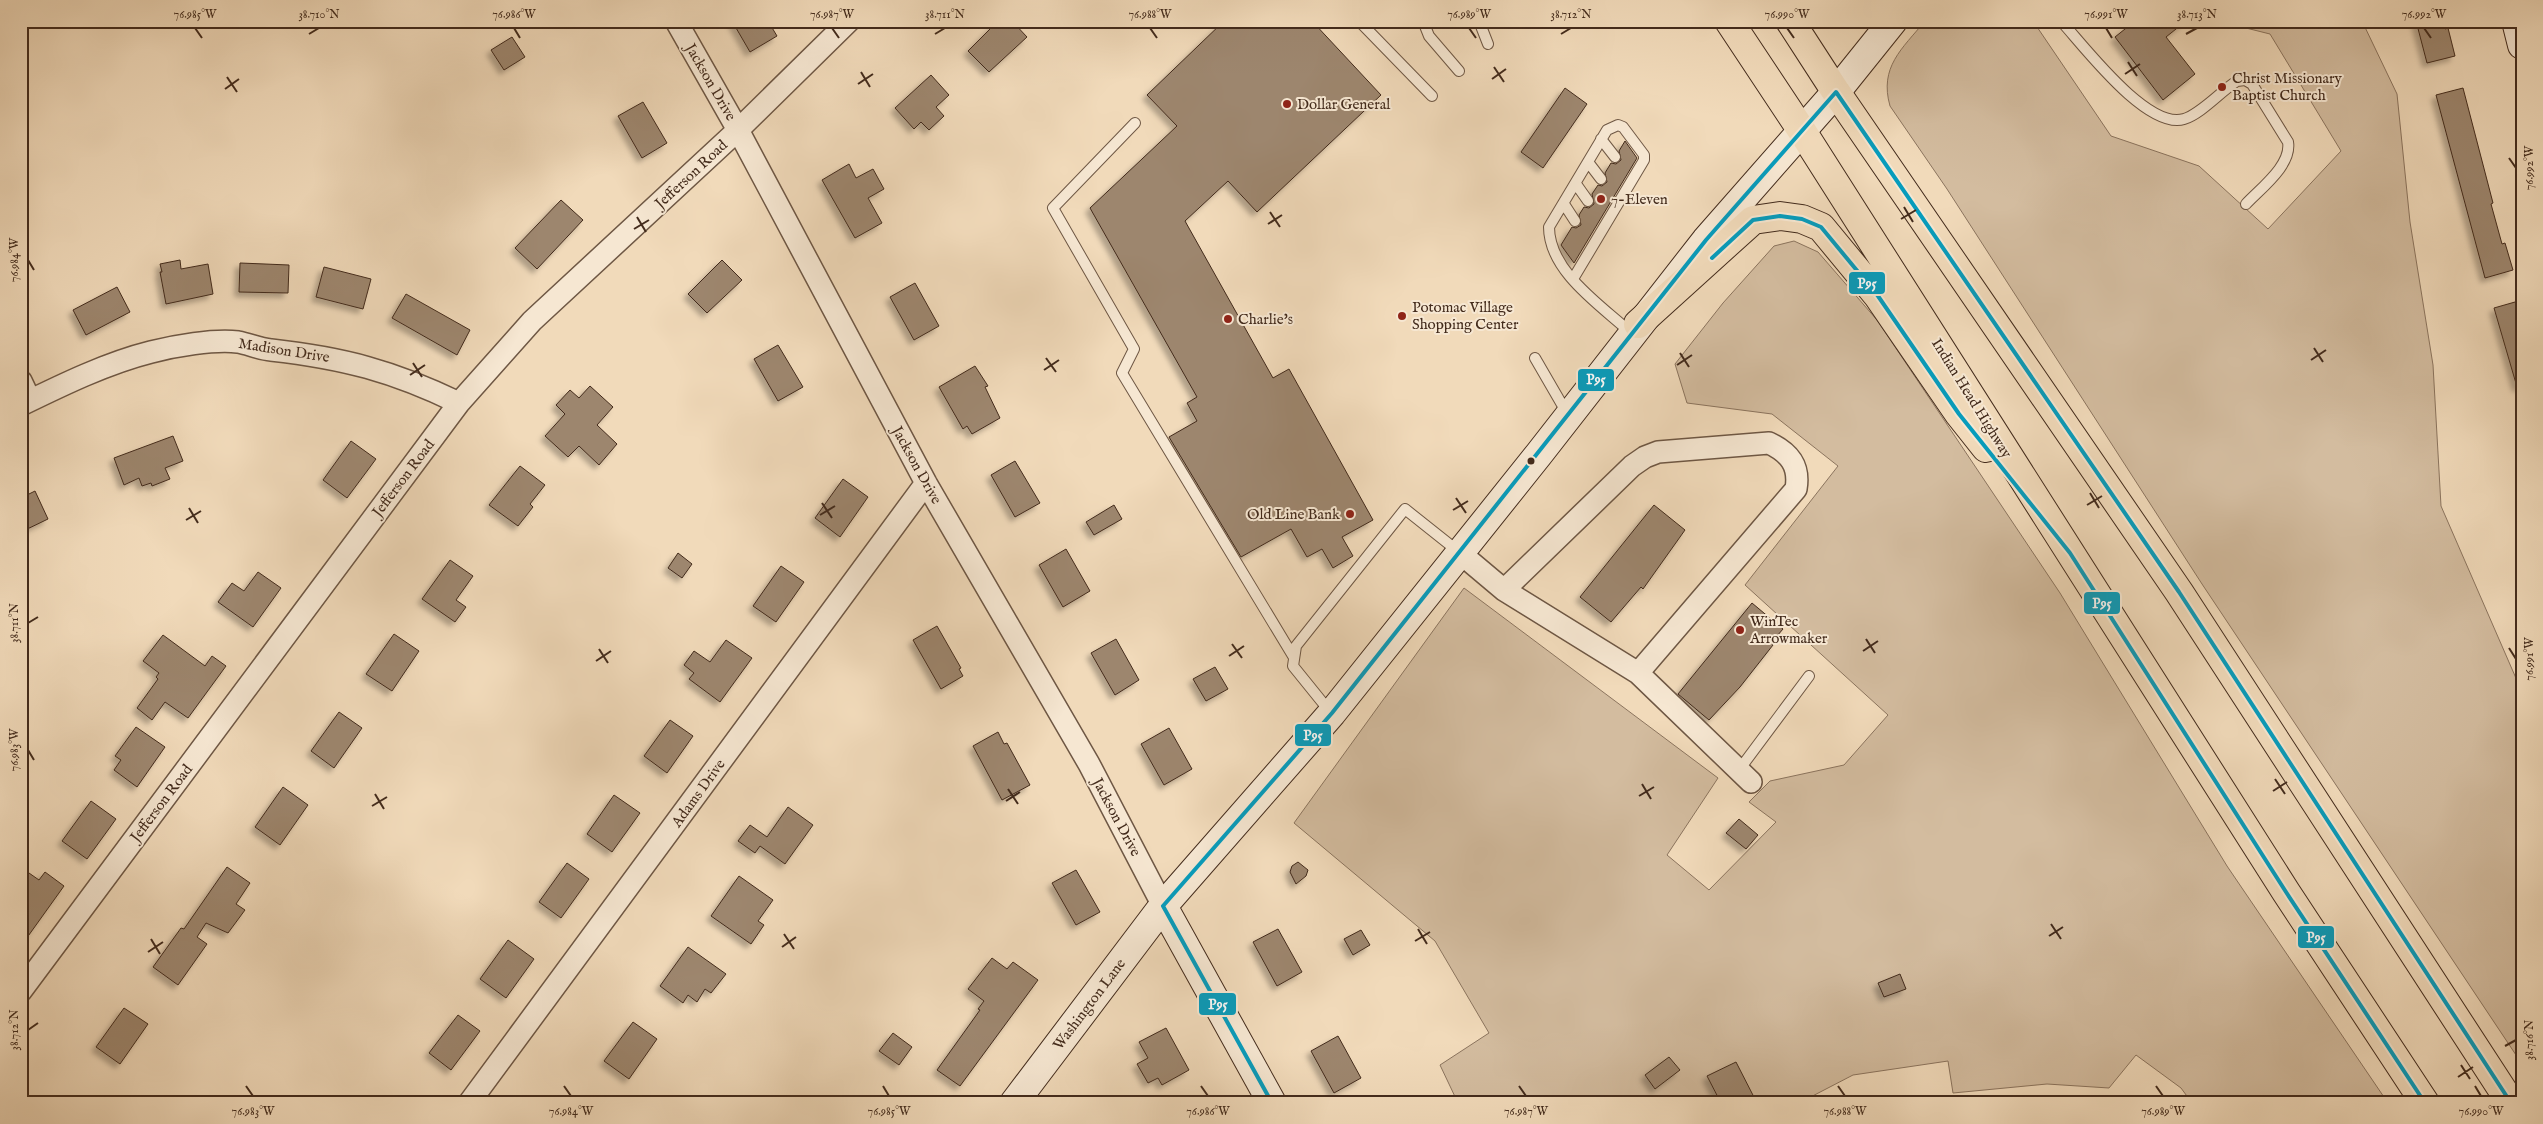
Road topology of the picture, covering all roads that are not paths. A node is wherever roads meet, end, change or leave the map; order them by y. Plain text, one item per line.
1 (676, 21) edge
2 (850, 21) edge
3 (1359, 21) edge
4 (1423, 21) edge
5 (1479, 21) edge
6 (1729, 21) edge
7 (1790, 21) edge
8 (2061, 21) edge
9 (2516, 21) edge
10 (1888, 24) edge
11 (1488, 44) dead end
12 (2522, 45) edge
13 (1459, 71) dead end
14 (1836, 92) junction
15 (1432, 96) dead end
16 (1135, 123) dead end
17 (738, 130) junction
18 (1802, 131) junction
19 (1601, 140) junction
20 (1615, 157) dead end
21 (1588, 162) junction
22 (1601, 179) dead end
23 (1576, 184) junction
24 (1588, 201) dead end
25 (1564, 204) junction
26 (2246, 204) dead end
27 (1575, 221) dead end
28 (1573, 279) junction
29 (1635, 329) junction
30 (1535, 358) dead end
31 (21, 381) edge
32 (26, 403) edge
33 (459, 403) junction
34 (1568, 416) junction
35 (926, 483) junction
36 (1460, 553) junction
37 (2070, 553) junction
38 (1504, 590) junction
39 (1293, 656) junction
40 (1638, 673) junction
41 (1809, 676) dead end
42 (1332, 713) junction
43 (1745, 776) joint
44 (1164, 906) junction
45 (21, 991) edge
46 (469, 1103) edge
47 (1014, 1103) edge
48 (1272, 1103) edge
49 (2425, 1103) edge
50 (2511, 1103) edge

1 - 17 street, Jackson Drive
2 - 17 street, Jefferson Road
3 - 15 lane
4 - 13 lane
5 - 11 lane
6 - 18 highway, Indian Head Highway
7 - 14 highway
8 - 26 lane
9 - 12 main road
10 - 14 main road, Washington Lane
14 - 18 main road, Washington Lane
14 - 50 highway
16 - 39 lane
17 - 33 street, Jefferson Road
17 - 35 street, Jackson Drive
18 - 29 main road, Washington Lane
18 - 37 highway, Indian Head Highway
19 - 20 lane
19 - 21 lane
19 - 28 lane
21 - 22 lane
21 - 23 lane
23 - 24 lane
23 - 25 lane
25 - 27 lane
25 - 28 lane
28 - 29 lane
29 - 34 main road, Washington Lane
29 - 37 highway
30 - 34 lane
31 - 32 street
32 - 33 street, Madison Drive
33 - 45 street, Jefferson Road
34 - 36 main road, Washington Lane
35 - 44 street, Jackson Drive
35 - 46 street, Adams Drive
36 - 38 street
36 - 39 lane
36 - 42 main road, Washington Lane
37 - 49 highway, Indian Head Highway
38 - 40 street
38 - 40 street
39 - 42 lane
40 - 43 street
41 - 43 lane
42 - 44 main road, Washington Lane
44 - 47 main road, Washington Lane
44 - 48 main road

